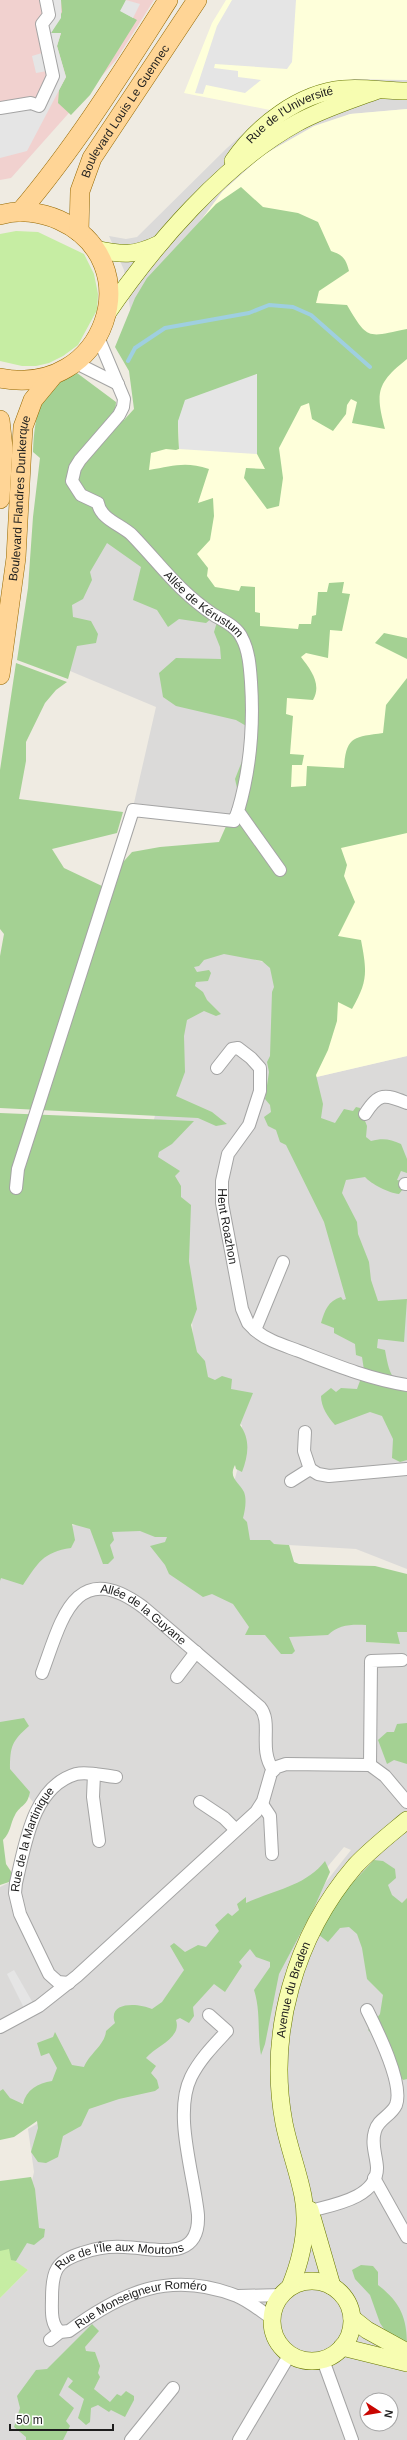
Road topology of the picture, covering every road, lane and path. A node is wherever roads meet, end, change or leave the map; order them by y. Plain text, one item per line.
1 (46, 0) edge
2 (168, 0) edge
3 (197, 0) edge
4 (407, 91) edge
5 (0, 108) edge
6 (20, 212) junction
7 (0, 215) edge
8 (78, 232) junction
9 (161, 243) junction
10 (95, 249) junction
11 (106, 315) junction
12 (98, 337) junction
13 (76, 363) junction
14 (52, 377) junction
15 (0, 378) edge
16 (118, 384) junction
17 (0, 420) edge
18 (0, 499) edge
19 (0, 675) edge
20 (238, 810) junction
21 (280, 870) dead end
22 (217, 1068) dead end
23 (407, 1103) edge
24 (365, 1114) dead end
25 (16, 1188) dead end
26 (283, 1262) dead end
27 (255, 1330) junction
28 (407, 1385) edge
29 (305, 1432) dead end
30 (310, 1469) junction
31 (407, 1469) edge
32 (291, 1481) dead end
33 (196, 1652) junction
34 (402, 1660) dead end
35 (42, 1673) dead end
36 (177, 1677) dead end
37 (370, 1765) junction
38 (273, 1770) junction
39 (94, 1774) junction
40 (116, 1777) dead end
41 (200, 1802) dead end
42 (407, 1802) edge
43 (262, 1804) junction
44 (407, 1820) edge
45 (236, 1830) junction
46 (99, 1840) dead end
47 (272, 1854) dead end
48 (69, 1983) junction
49 (367, 2010) dead end
50 (209, 2015) dead end
51 (0, 2027) edge
52 (374, 2178) junction
53 (303, 2195) junction
54 (310, 2211) junction
55 (407, 2237) edge
56 (332, 2286) junction
57 (286, 2291) junction
58 (238, 2296) junction
59 (352, 2318) junction
60 (273, 2319) junction
61 (60, 2332) junction
62 (50, 2340) dead end
63 (342, 2347) junction
64 (407, 2352) edge
65 (290, 2354) junction
66 (323, 2360) junction
67 (407, 2363) edge
68 (173, 2388) dead end
69 (131, 2440) edge
70 (239, 2440) edge
71 (352, 2440) edge

1 - 5 street
2 - 6 main road, Boulevard Louis Le Guennec
3 - 8 main road, Boulevard Louis Le Guennec
4 - 9 street, Rue de l'Université
6 - 7 main road
6 - 8 main road
8 - 10 main road
9 - 10 street, Rue de l'Université
9 - 11 street, Rue de l'Université
10 - 11 main road
11 - 12 main road
12 - 13 main road
12 - 16 street, Allée de Kérustum
13 - 14 main road
13 - 16 street
14 - 15 main road
14 - 19 main road, Boulevard Flandres Dunkerque
16 - 20 street, Allée de Kérustum
17 - 18 main road, Boulevard Flandres Dunkerque
20 - 21 street
20 - 25 street
22 - 27 street, Hent Roazhon
23 - 24 street
26 - 27 street
27 - 28 street, Hent Roazhon
29 - 30 street
30 - 31 street
30 - 32 street
33 - 35 street, Allée de la Guyane
33 - 36 street, Allée de la Guyane
33 - 38 street, Allée de la Guyane
34 - 37 street
37 - 38 street
37 - 42 street
38 - 43 street
39 - 40 street, Rue de la Martinique
39 - 46 street
39 - 48 street, Rue de la Martinique
41 - 45 street
43 - 45 street
43 - 47 street
44 - 53 street, Avenue du Braden
45 - 48 street
48 - 51 street
49 - 52 street
50 - 61 street, Rue de l'Île aux Moutons
52 - 54 street
52 - 55 street
53 - 54 street, Avenue du Braden
53 - 57 street, Avenue du Braden
54 - 56 street, Avenue du Braden
56 - 57 street
56 - 59 street
57 - 58 street, Rue Monseigneur Roméro
57 - 60 street
58 - 60 street, Rue Monseigneur Roméro
58 - 61 street, Rue Monseigneur Roméro
59 - 63 street
59 - 64 street
60 - 65 street
61 - 62 street, Rue Monseigneur Roméro
63 - 66 street
63 - 67 street
65 - 66 street
65 - 70 street
66 - 71 street
68 - 69 street

